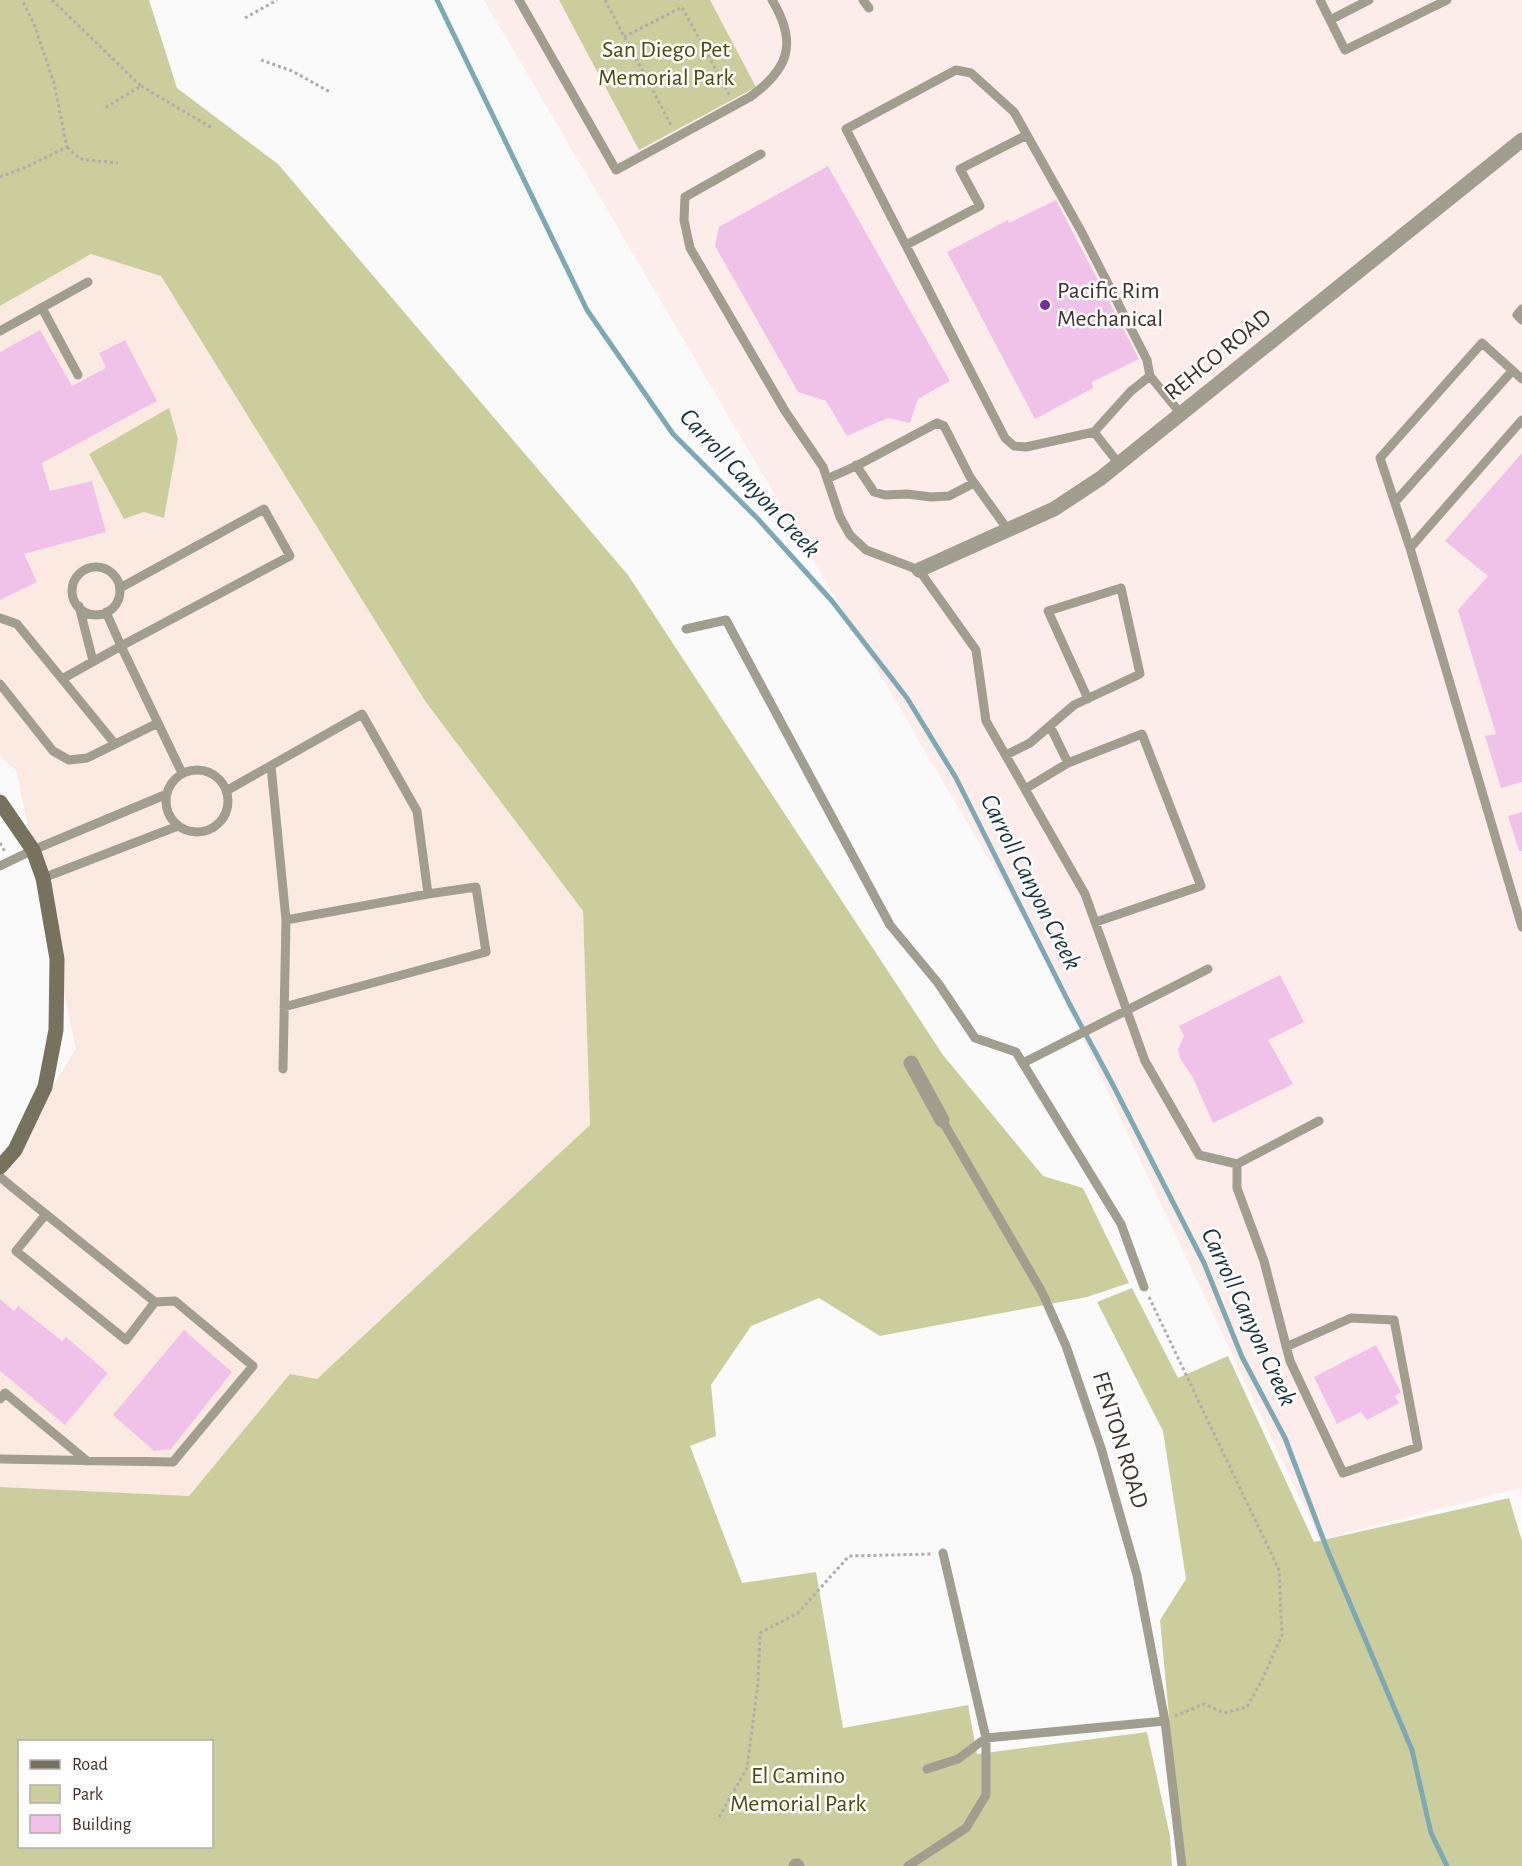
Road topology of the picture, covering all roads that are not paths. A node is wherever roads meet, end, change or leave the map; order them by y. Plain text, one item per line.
1 (519, 0) edge
2 (772, 0) edge
3 (1320, 0) edge
4 (1369, 0) edge
5 (1447, 0) edge
6 (1330, 20) junction
7 (1027, 135) junction
8 (1522, 140) edge
9 (761, 154) dead end
10 (906, 245) junction
11 (88, 282) dead end
12 (42, 308) junction
13 (1522, 309) edge
14 (1522, 320) edge
15 (0, 331) edge
16 (1512, 371) junction
17 (78, 375) dead end
18 (1150, 376) junction
19 (1522, 379) edge
20 (1181, 414) junction
21 (1522, 420) edge
22 (1094, 432) junction
23 (1119, 464) junction
24 (856, 465) junction
25 (827, 478) junction
26 (974, 483) junction
27 (1395, 502) junction
28 (1008, 530) junction
29 (1410, 548) junction
30 (920, 570) junction
31 (120, 588) junction
32 (79, 606) junction
33 (106, 612) junction
34 (0, 618) edge
35 (686, 629) dead end
36 (121, 646) junction
37 (93, 662) junction
38 (62, 679) junction
39 (0, 684) edge
40 (1088, 699) junction
41 (158, 723) junction
42 (1050, 726) junction
43 (115, 744) junction
44 (1006, 755) junction
45 (1068, 763) junction
46 (271, 766) junction
47 (182, 774) junction
48 (1025, 789) junction
49 (226, 791) junction
50 (166, 794) junction
51 (0, 802) edge
52 (178, 826) junction
53 (33, 850) junction
54 (0, 866) edge
55 (43, 878) junction
56 (428, 894) junction
57 (286, 920) junction
58 (1096, 922) junction
59 (1522, 927) edge
60 (1208, 969) dead end
61 (284, 1007) junction
62 (1127, 1009) junction
63 (911, 1063) dead end
64 (1023, 1063) junction
65 (283, 1069) dead end
66 (942, 1120) joint
67 (1319, 1121) dead end
68 (1237, 1164) junction
69 (0, 1167) edge
70 (0, 1177) edge
71 (46, 1214) junction
72 (1144, 1287) road end
73 (155, 1302) junction
74 (1286, 1347) junction
75 (2, 1394) edge
76 (0, 1459) edge
77 (87, 1461) junction
78 (943, 1553) road end
79 (1165, 1721) junction
80 (986, 1738) junction
81 (927, 1769) dead end
82 (908, 1866) edge
83 (1182, 1866) edge

1 - 2 lane
3 - 6 lane
4 - 6 lane
5 - 6 lane
7 - 10 lane
7 - 10 lane
7 - 18 lane
8 - 20 street, REHCO ROAD
9 - 25 lane
10 - 22 lane
11 - 12 lane
12 - 15 lane
12 - 17 lane
13 - 14 lane
16 - 19 lane
16 - 27 lane
16 - 27 lane
18 - 20 lane
18 - 22 lane
20 - 23 street, REHCO ROAD
21 - 29 lane
22 - 23 lane
23 - 28 street, REHCO ROAD
24 - 25 lane
24 - 26 lane
24 - 26 lane
25 - 30 lane
26 - 28 lane
27 - 29 lane
28 - 30 street, REHCO ROAD
29 - 59 lane
30 - 44 lane
31 - 32 lane
31 - 33 lane
31 - 36 lane
32 - 33 lane
32 - 37 lane
33 - 36 lane
34 - 38 lane
35 - 64 lane
36 - 37 lane
36 - 41 lane
37 - 38 lane
38 - 43 lane
39 - 43 lane
40 - 40 lane
40 - 42 lane
41 - 43 lane
41 - 47 lane
42 - 44 lane
42 - 45 lane
44 - 48 lane
45 - 48 lane
45 - 58 lane
46 - 49 lane
46 - 56 lane
46 - 57 lane
47 - 49 lane
47 - 50 lane
48 - 58 lane
49 - 52 lane
50 - 52 lane
50 - 53 lane
51 - 53 street
52 - 55 lane
53 - 54 lane
53 - 55 street
55 - 69 street
56 - 57 lane
56 - 61 lane
57 - 61 lane
58 - 62 lane
60 - 62 lane
61 - 65 lane
62 - 64 lane
62 - 68 lane
63 - 66 street, FENTON ROAD
64 - 72 lane
66 - 79 lane, FENTON ROAD
67 - 68 lane
68 - 74 lane
70 - 71 lane
71 - 73 lane
71 - 73 lane
73 - 77 lane
74 - 74 lane
75 - 77 lane
76 - 77 lane
78 - 80 lane
79 - 80 lane
79 - 83 lane, FENTON ROAD
80 - 81 lane
80 - 82 lane

